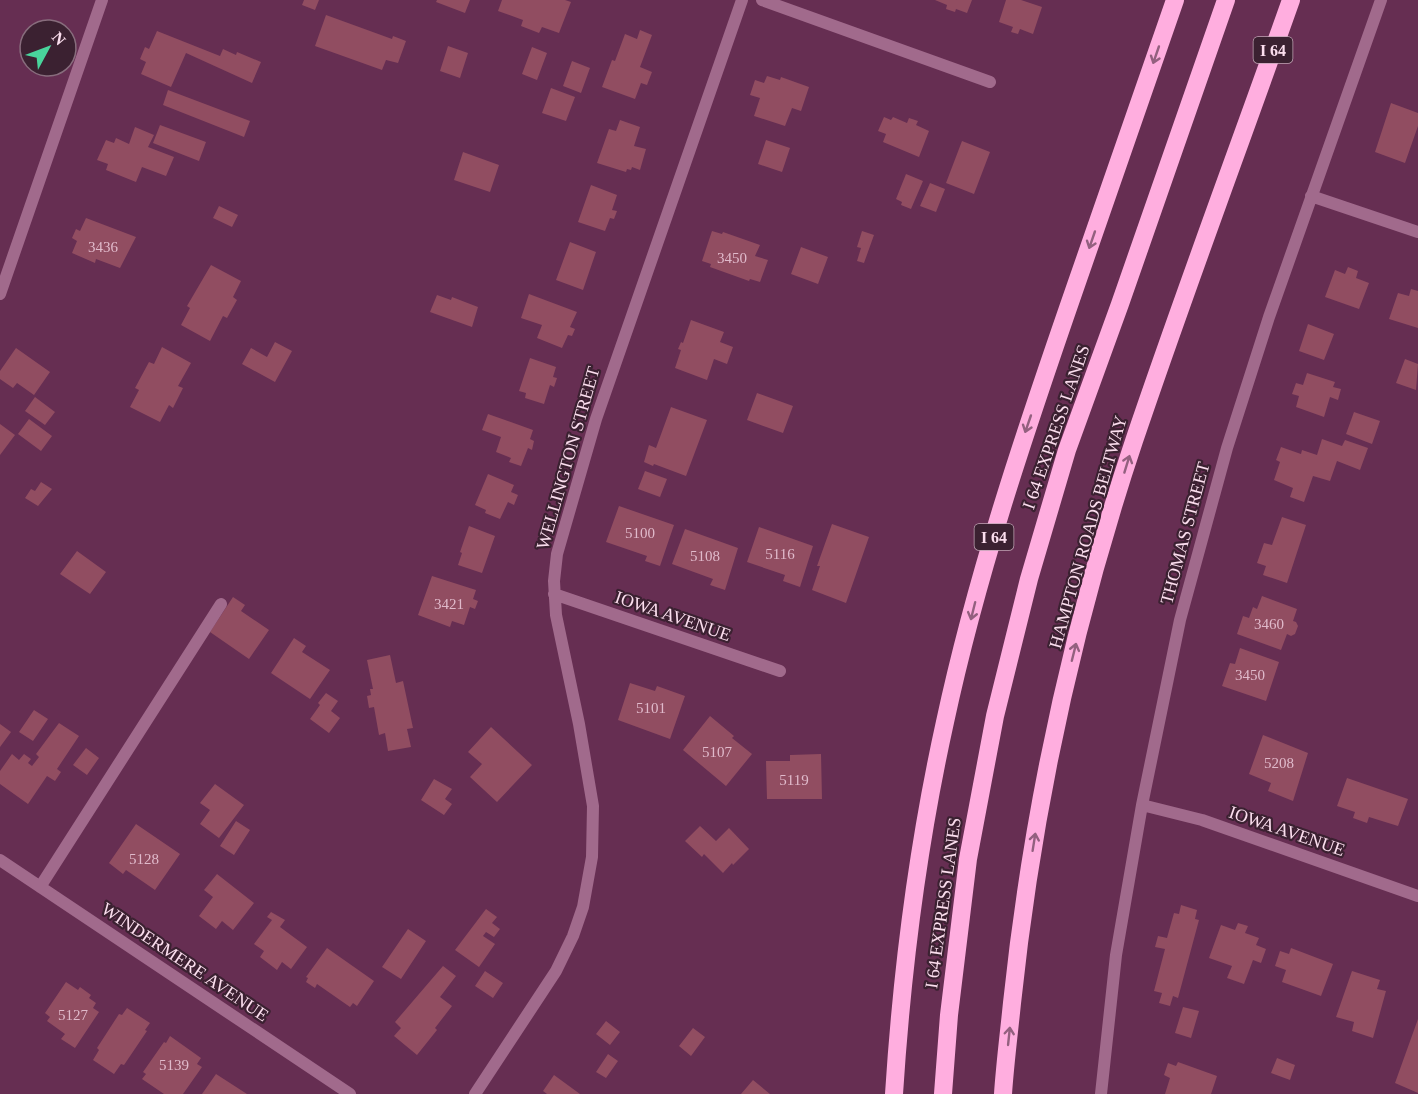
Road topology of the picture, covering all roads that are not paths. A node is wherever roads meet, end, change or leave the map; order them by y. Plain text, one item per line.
1 (102, 0) edge
2 (742, 0) edge
3 (762, 0) edge
4 (1175, 0) edge
5 (1226, 0) edge
6 (1291, 0) edge
7 (1381, 0) edge
8 (990, 82) dead end
9 (1311, 196) junction
10 (1418, 232) edge
11 (0, 294) edge
12 (554, 594) junction
13 (221, 604) dead end
14 (780, 671) dead end
15 (1142, 805) junction
16 (0, 860) edge
17 (40, 887) junction
18 (1418, 896) edge
19 (350, 1094) edge
20 (475, 1094) edge
21 (894, 1094) edge
22 (943, 1094) edge
23 (1003, 1094) edge
24 (1101, 1094) edge

1 - 11 street
2 - 12 street, WELLINGTON STREET
3 - 8 street
4 -> 21 highway, I 64
5 - 22 highway, I 64 EXPRESS LANES
23 -> 6 highway, HAMPTON ROADS BELTWAY / I 64
7 - 9 street, THOMAS STREET
9 - 10 street
9 - 15 street, THOMAS STREET
12 - 14 street, IOWA AVENUE
12 - 20 street, WELLINGTON STREET
13 - 17 street
15 - 18 street, IOWA AVENUE
15 - 24 street, THOMAS STREET
16 - 17 street, WINDERMERE AVENUE
17 - 19 street, WINDERMERE AVENUE

